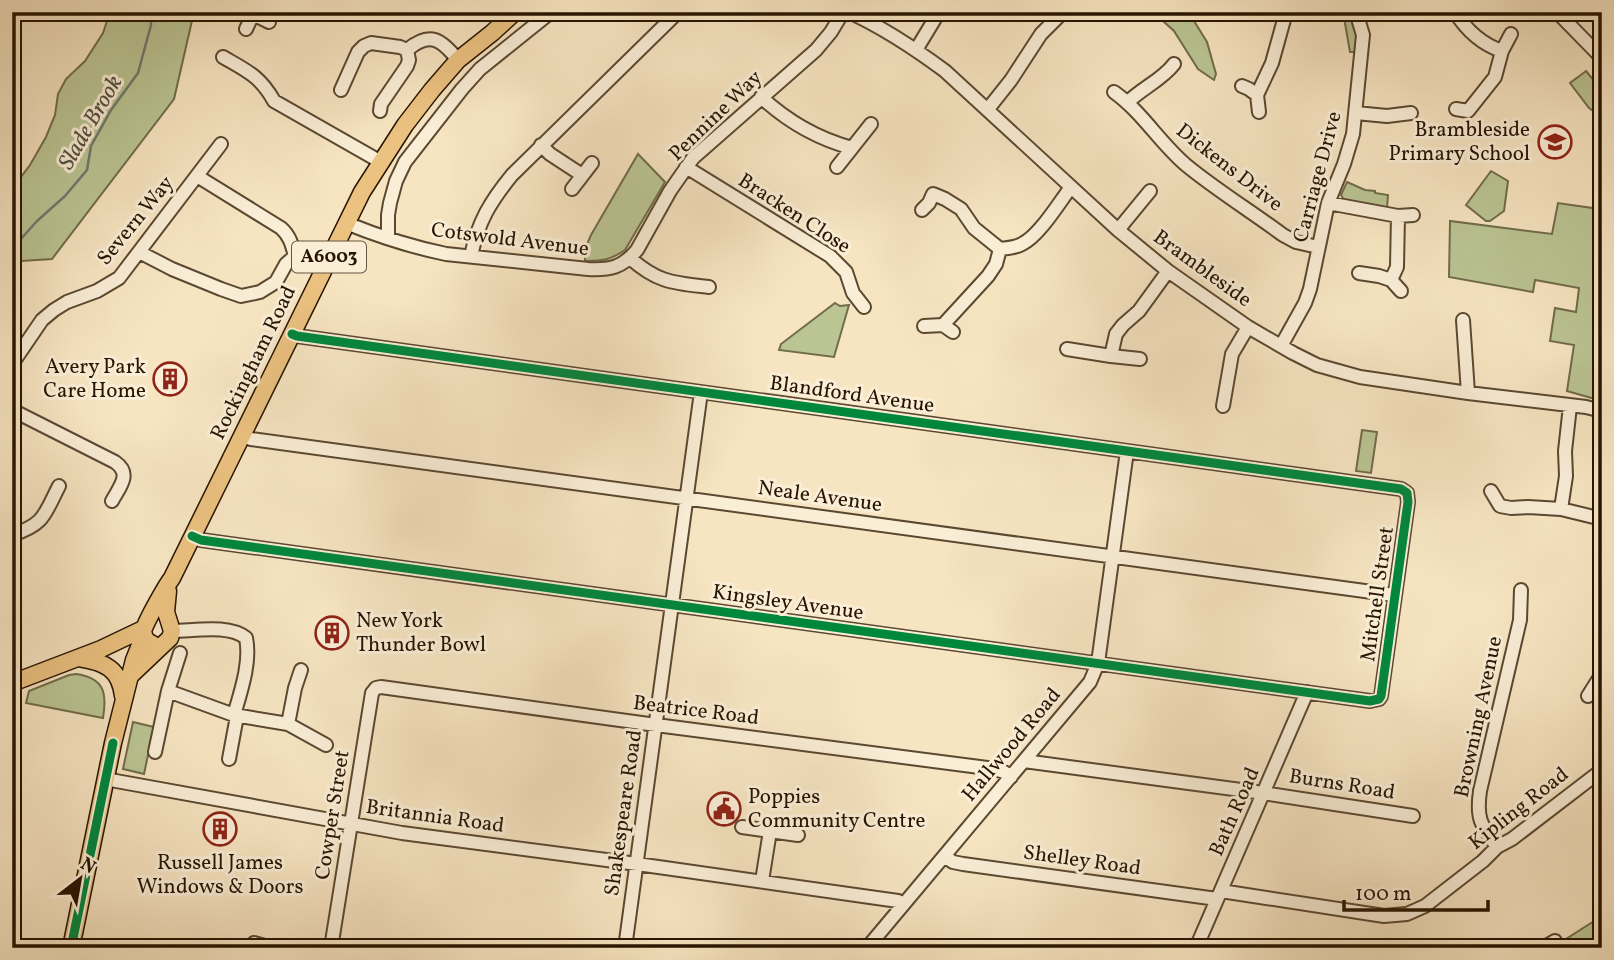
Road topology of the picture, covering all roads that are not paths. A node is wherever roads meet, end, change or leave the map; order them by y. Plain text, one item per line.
1 (515, 12) edge
2 (551, 12) edge
3 (678, 12) edge
4 (843, 12) edge
5 (849, 12) edge
6 (939, 12) edge
7 (1063, 12) edge
8 (1356, 12) edge
9 (1455, 12) edge
10 (1557, 12) edge
11 (253, 13) edge
12 (1288, 14) edge
13 (269, 22) dead end
14 (246, 29) dead end
15 (1511, 34) dead end
16 (407, 50) junction
17 (916, 50) junction
18 (1503, 51) junction
19 (223, 57) dead end
20 (1602, 58) edge
21 (458, 60) junction
22 (1174, 64) dead end
23 (1242, 86) dead end
24 (341, 90) dead end
25 (1114, 92) dead end
26 (1257, 95) junction
27 (761, 97) junction
28 (1128, 102) junction
29 (1456, 108) dead end
30 (988, 109) junction
31 (380, 111) dead end
32 (1259, 111) dead end
33 (1356, 113) junction
34 (1411, 113) dead end
35 (871, 124) dead end
36 (221, 144) dead end
37 (541, 145) junction
38 (852, 148) junction
39 (381, 162) junction
40 (592, 163) dead end
41 (686, 167) junction
42 (837, 167) dead end
43 (582, 175) junction
44 (197, 176) junction
45 (1071, 187) junction
46 (572, 189) dead end
47 (1150, 191) dead end
48 (1328, 203) junction
49 (922, 210) dead end
50 (1413, 215) dead end
51 (1398, 216) junction
52 (346, 223) junction
53 (1118, 230) junction
54 (388, 238) junction
55 (1318, 247) junction
56 (1000, 249) junction
57 (139, 252) junction
58 (295, 256) junction
59 (471, 257) junction
60 (630, 258) junction
61 (323, 270) junction
62 (1168, 271) junction
63 (1359, 273) dead end
64 (1391, 280) junction
65 (709, 287) dead end
66 (1401, 291) dead end
67 (864, 307) dead end
68 (1463, 320) dead end
69 (924, 326) dead end
70 (1248, 327) junction
71 (292, 334) junction
72 (1281, 346) junction
73 (1067, 349) dead end
74 (1111, 356) junction
75 (1140, 359) dead end
76 (12, 364) edge
77 (701, 392) junction
78 (1468, 393) junction
79 (1570, 405) junction
80 (1223, 406) dead end
81 (12, 410) edge
82 (1602, 411) edge
83 (242, 436) junction
84 (1127, 451) junction
85 (59, 486) dead end
86 (1491, 491) dead end
87 (1407, 493) joint
88 (687, 499) junction
89 (112, 501) dead end
90 (1561, 509) junction
91 (1602, 519) edge
92 (12, 535) edge
93 (192, 536) junction
94 (1112, 557) junction
95 (172, 578) junction
96 (1521, 590) dead end
97 (1394, 595) junction
98 (672, 605) junction
99 (171, 628) junction
100 (149, 636) junction
101 (180, 653) dead end
102 (77, 657) junction
103 (1098, 663) junction
104 (301, 670) dead end
105 (1601, 673) edge
106 (12, 683) edge
107 (376, 688) joint
108 (167, 691) junction
109 (1307, 692) junction
110 (1588, 696) dead end
111 (1379, 699) joint
112 (124, 702) junction
113 (235, 715) junction
114 (289, 724) junction
115 (656, 725) junction
116 (326, 745) dead end
117 (155, 752) dead end
118 (229, 759) dead end
119 (1024, 761) junction
120 (1602, 770) edge
121 (1011, 777) junction
122 (105, 779) junction
123 (1265, 793) junction
124 (1413, 816) dead end
125 (351, 825) junction
126 (741, 827) dead end
127 (770, 831) junction
128 (798, 835) dead end
129 (1497, 847) junction
130 (944, 856) junction
131 (637, 864) junction
132 (762, 881) junction
133 (1219, 895) junction
134 (903, 905) junction
135 (254, 942) edge
136 (71, 948) edge
137 (272, 948) edge
138 (331, 948) edge
139 (625, 948) edge
140 (867, 948) edge
141 (1196, 948) edge

1 - 21 main road, Rockingham Road / A6003
2 - 54 street
3 - 37 street
4 - 27 street, Pennine Way
5 - 17 street, Brambleside
6 - 17 street
7 - 30 street
8 - 33 street, Carriage Drive
9 - 18 street
10 - 20 street
11 - 13 street
11 - 14 street
12 - 26 street
15 - 18 street
16 - 21 street
16 - 24 street
16 - 31 street
17 - 30 street, Brambleside
18 - 29 street
19 - 39 street
21 - 39 main road, Rockingham Road / A6003
22 - 28 street
23 - 26 street
25 - 28 street, Dickens Drive
26 - 32 street
27 - 38 street
27 - 41 street, Pennine Way
28 - 55 street, Dickens Drive
30 - 45 street, Brambleside
33 - 34 street
33 - 48 street, Carriage Drive
35 - 38 street
36 - 44 street, Severn Way
37 - 43 street
37 - 59 street
38 - 42 street
39 - 52 main road, Rockingham Road / A6003
40 - 43 street
41 - 60 street, Pennine Way
41 - 67 street, Bracken Close
43 - 46 street
44 - 57 street, Severn Way
44 - 58 street
45 - 53 street, Brambleside
45 - 56 street
47 - 53 street
48 - 51 street
48 - 55 street, Carriage Drive
49 - 56 street
50 - 51 street
51 - 64 street
52 - 54 street, Cotswold Avenue
52 - 61 main road, Rockingham Road / A6003
53 - 62 street, Brambleside
54 - 59 street, Cotswold Avenue
55 - 72 street, Carriage Drive
56 - 69 street
57 - 58 street
57 - 76 street, Severn Way
58 - 61 street
59 - 60 street, Cotswold Avenue
60 - 65 street
61 - 71 main road, Rockingham Road / A6003
62 - 70 street, Brambleside
62 - 74 street
63 - 64 street
64 - 66 street
68 - 78 street
70 - 72 street, Brambleside
70 - 80 street
71 - 77 street, Blandford Avenue
71 - 83 main road, Rockingham Road / A6003
72 - 78 street, Brambleside
73 - 74 street
74 - 75 street
77 - 84 street, Blandford Avenue
77 - 88 street, Shakespeare Road
78 - 79 street, Brambleside
79 - 82 street, Brambleside
79 - 90 street
81 - 89 street
83 - 88 street, Neale Avenue
83 - 93 main road, Rockingham Road / A6003
84 - 87 street, Blandford Avenue
84 - 94 street, Hallwood Road
85 - 92 street
86 - 90 street
87 - 97 street, Mitchell Street
88 - 94 street, Neale Avenue
88 - 98 street, Shakespeare Road
90 - 91 street
93 - 95 main road, Rockingham Road / A6003
93 - 98 street, Kingsley Avenue
94 - 97 street, Neale Avenue
94 - 103 street, Hallwood Road
95 - 99 main road, Rockingham Road / A6003
95 - 100 main road, Rockingham Road / A6003
96 - 129 street, Browning Avenue
97 - 111 street, Mitchell Street
98 - 103 street, Kingsley Avenue
98 - 115 street, Shakespeare Road
99 - 100 main road
99 - 100 main road
99 - 113 street
100 - 102 main road
100 - 112 main road, Rockingham Road / A6003
101 - 108 street
102 - 106 main road
102 - 112 main road
103 - 109 street, Kingsley Avenue
103 - 119 street, Hallwood Road
104 - 114 street
105 - 110 street
107 - 115 street, Beatrice Road
107 - 125 street, Cowper Street
108 - 113 street
108 - 117 street
109 - 111 street, Kingsley Avenue
109 - 123 street, Bath Road
112 - 122 main road, Rockingham Road / A6003
113 - 114 street
113 - 118 street
114 - 116 street
115 - 121 street, Beatrice Road
115 - 131 street, Shakespeare Road
119 - 121 street, Hallwood Road
119 - 123 street, Burns Road
120 - 129 street, Kipling Road
121 - 130 street, Hallwood Road
122 - 125 street, Britannia Road
122 - 136 main road, Rockingham Road / A6003
123 - 124 street, Burns Road
123 - 133 street, Bath Road
125 - 131 street, Britannia Road
125 - 138 street, Cowper Street
126 - 127 street
127 - 128 street
127 - 132 street
129 - 133 street, Kipling Road
130 - 133 street, Shelley Road
130 - 134 street, Hallwood Road
131 - 132 street, Britannia Road
131 - 139 street, Shakespeare Road
132 - 134 street, Britannia Road
133 - 141 street, Bath Road
134 - 140 street, Hallwood Road
135 - 137 street

